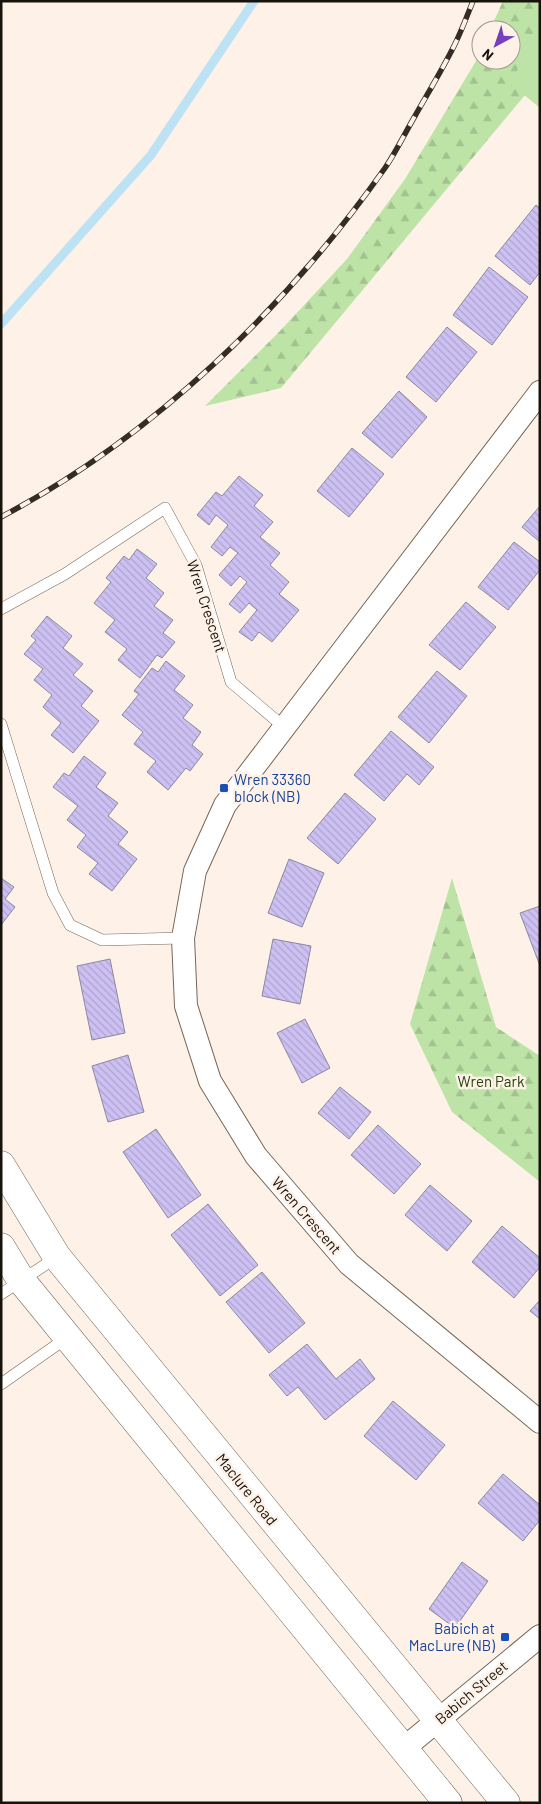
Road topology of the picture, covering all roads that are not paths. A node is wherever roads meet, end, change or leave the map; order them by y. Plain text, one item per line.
1 (540, 392) edge
2 (1, 609) edge
3 (1, 724) edge
4 (284, 727) junction
5 (183, 938) junction
6 (1, 1165) edge
7 (1, 1247) edge
8 (57, 1257) junction
9 (11, 1287) edge
10 (68, 1337) junction
11 (1, 1384) edge
12 (540, 1422) edge
13 (540, 1636) edge
14 (437, 1720) junction
15 (403, 1749) junction
16 (448, 1803) edge
17 (506, 1803) edge

1 - 4 street, Wren Crescent
2 - 4 lane, Wren Crescent
3 - 5 lane
4 - 5 street, Wren Crescent
5 - 12 street, Wren Crescent
6 - 8 main road, Maclure Road
7 - 9 main road
8 - 9 lane
8 - 14 main road, Maclure Road
9 - 10 main road
10 - 11 lane
10 - 15 main road
13 - 14 street, Babich Street
14 - 15 street, Babich Street
14 - 17 main road, Maclure Road
15 - 16 main road

